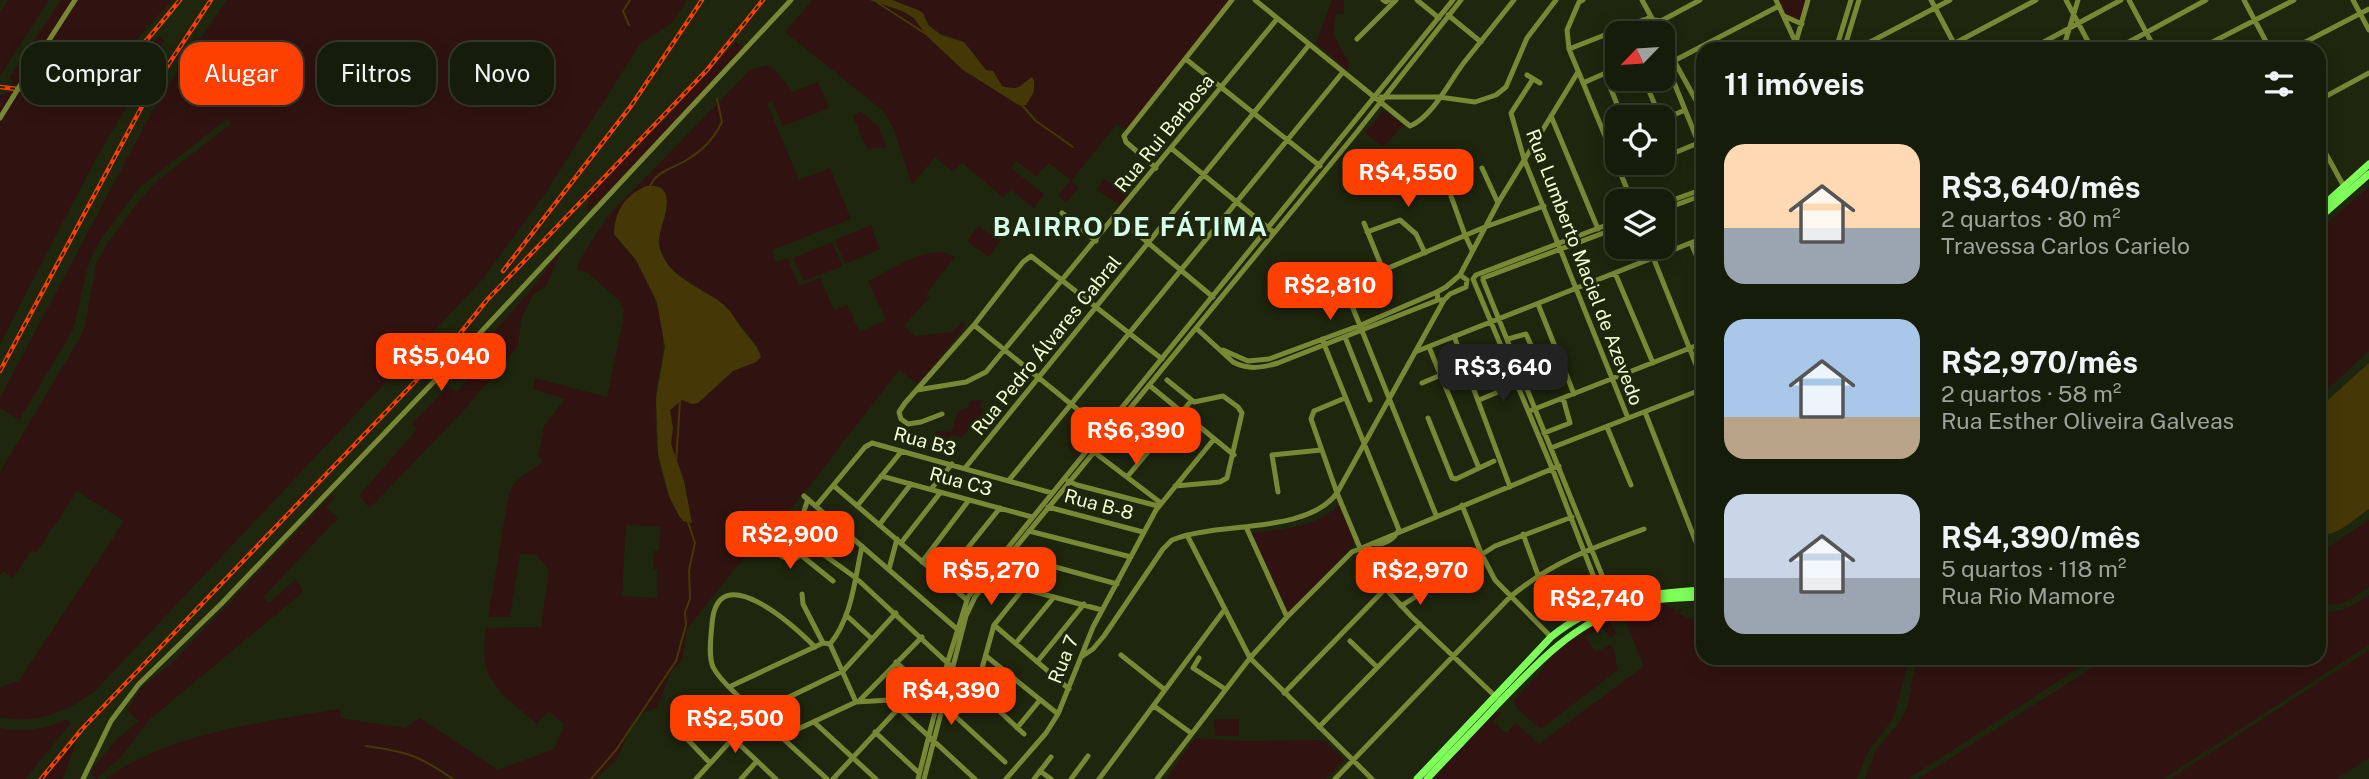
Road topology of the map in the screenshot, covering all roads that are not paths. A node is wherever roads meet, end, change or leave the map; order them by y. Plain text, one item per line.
1 (75, 0) edge
2 (791, 0) edge
3 (1232, 0) edge
4 (1255, 0) edge
5 (1382, 0) edge
6 (1389, 0) edge
7 (1396, 0) edge
8 (1417, 0) edge
9 (1453, 0) edge
10 (1461, 0) edge
11 (1514, 0) edge
12 (1556, 0) edge
13 (1582, 0) edge
14 (1642, 0) edge
15 (1700, 0) edge
16 (1808, 0) edge
17 (1851, 0) edge
18 (1931, 0) edge
19 (1950, 0) edge
20 (2036, 0) edge
21 (2066, 0) edge
22 (2078, 0) edge
23 (2121, 0) edge
24 (2129, 0) edge
25 (2206, 0) edge
26 (2244, 0) edge
27 (2294, 0) edge
28 (2353, 0) edge
29 (1860, 1) edge
30 (1777, 3) edge
31 (1448, 7) junction
32 (1935, 8) junction
33 (2369, 9) edge
34 (2360, 14) junction
35 (2074, 15) junction
36 (1448, 16) junction
37 (1783, 16) junction
38 (1650, 17) junction
39 (1438, 18) junction
40 (1278, 19) junction
41 (1652, 21) edge
42 (2255, 21) junction
43 (1802, 24) junction
44 (2078, 24) junction
45 (1439, 27) junction
46 (2070, 29) junction
47 (2369, 30) edge
48 (2146, 32) junction
49 (1357, 39) dead end
50 (1481, 42) junction
51 (1708, 42) edge
52 (1796, 42) joint
53 (1838, 42) edge
54 (1846, 42) edge
55 (1870, 42) edge
56 (1954, 42) edge
57 (1963, 42) edge
58 (2045, 42) edge
59 (2065, 42) edge
60 (2088, 42) edge
61 (2128, 42) edge
62 (2151, 42) edge
63 (2213, 42) edge
64 (2266, 42) edge
65 (2306, 42) edge
66 (1309, 45) junction
67 (1569, 49) junction
68 (1696, 49) edge
69 (1187, 60) junction
70 (1675, 61) joint
71 (1342, 72) junction
72 (1578, 72) junction
73 (2369, 73) edge
74 (1605, 74) edge
75 (1527, 75) dead end
76 (1533, 79) junction
77 (1540, 83) dead end
78 (1583, 83) junction
79 (1221, 86) junction
80 (1675, 86) edge
81 (2326, 96) edge
82 (1439, 97) junction
83 (1380, 100) junction
84 (1696, 100) edge
85 (1685, 110) junction
86 (1254, 113) junction
87 (1675, 113) edge
88 (1551, 116) junction
89 (0, 117) edge
90 (1696, 132) edge
91 (1605, 135) edge
92 (1286, 140) junction
93 (1696, 144) edge
94 (1171, 148) junction
95 (1675, 153) edge
96 (2326, 154) edge
97 (1524, 159) junction
98 (2329, 160) junction
99 (2326, 162) edge
100 (2369, 164) edge
101 (1320, 166) junction
102 (1156, 168) junction
103 (1482, 168) dead end
104 (2369, 174) edge
105 (1205, 175) junction
106 (2346, 186) junction
107 (1696, 192) edge
108 (1451, 196) dead end
109 (1696, 198) edge
110 (1675, 199) edge
111 (1236, 201) junction
112 (1498, 203) junction
113 (2326, 203) edge
114 (1675, 205) edge
115 (1544, 206) junction
116 (2326, 212) edge
117 (1062, 213) dead end
118 (1116, 216) junction
119 (1364, 223) dead end
120 (1605, 226) edge
121 (1485, 227) junction
122 (1598, 229) junction
123 (1272, 231) junction
124 (1367, 232) junction
125 (1605, 232) edge
126 (1465, 235) junction
127 (1696, 241) edge
128 (1096, 242) junction
129 (1149, 243) junction
130 (1691, 243) junction
131 (1561, 247) junction
132 (1675, 249) edge
133 (1472, 250) junction
134 (1425, 253) junction
135 (1696, 255) edge
136 (1650, 259) edge
137 (1653, 259) edge
138 (1181, 270) junction
139 (1383, 270) junction
140 (1615, 273) junction
141 (1460, 275) junction
142 (1481, 280) junction
143 (1063, 281) junction
144 (1467, 284) junction
145 (1345, 286) junction
146 (1577, 288) junction
147 (1437, 292) junction
148 (1213, 297) junction
149 (1441, 300) junction
150 (1216, 304) junction
151 (1538, 304) junction
152 (1097, 307) junction
153 (1500, 319) junction
154 (1492, 322) junction
155 (974, 324) junction
156 (1196, 328) junction
157 (1362, 328) junction
158 (1129, 333) junction
159 (1454, 336) junction
160 (1345, 337) junction
161 (1508, 339) junction
162 (1323, 342) junction
163 (1696, 346) edge
164 (1429, 347) junction
165 (1690, 348) junction
166 (1006, 350) junction
167 (1415, 352) junction
168 (1162, 359) junction
169 (1653, 363) junction
170 (1696, 364) edge
171 (1441, 376) junction
172 (1038, 377) junction
173 (1613, 379) junction
174 (1167, 380) dead end
175 (1422, 383) dead end
176 (1517, 384) junction
177 (1548, 384) dead end
178 (1149, 385) junction
179 (917, 390) junction
180 (1696, 392) edge
181 (1574, 394) junction
182 (1345, 398) junction
183 (1563, 398) junction
184 (1370, 400) dead end
185 (1390, 400) junction
186 (1479, 400) junction
187 (1191, 401) junction
188 (1070, 404) junction
189 (1532, 410) junction
190 (1182, 412) junction
191 (1645, 412) junction
192 (942, 414) dead end
193 (1428, 418) dead end
194 (1628, 418) junction
195 (1607, 427) junction
196 (1105, 433) junction
197 (1544, 433) junction
198 (1214, 439) junction
199 (1364, 447) junction
200 (1551, 448) junction
201 (1321, 450) junction
202 (901, 452) junction
203 (1094, 452) junction
204 (1234, 455) junction
205 (1494, 461) dead end
206 (952, 464) junction
207 (1555, 467) junction
208 (965, 468) junction
209 (1479, 468) junction
210 (1067, 475) junction
211 (881, 476) junction
212 (1127, 477) junction
213 (1009, 480) junction
214 (1069, 482) junction
215 (911, 484) junction
216 (1631, 485) dead end
217 (834, 486) junction
218 (1175, 486) junction
219 (1510, 487) junction
220 (931, 489) junction
221 (940, 492) junction
222 (1278, 492) dead end
223 (1052, 493) junction
224 (1337, 493) junction
225 (969, 500) junction
226 (1160, 505) junction
227 (1462, 505) junction
228 (816, 506) junction
229 (857, 506) junction
230 (1048, 507) junction
231 (1000, 508) junction
232 (1436, 515) junction
233 (1578, 515) junction
234 (1032, 517) junction
235 (1571, 517) junction
236 (835, 523) junction
237 (879, 524) junction
238 (1245, 527) junction
239 (1644, 528) dead end
240 (1399, 530) junction
241 (1029, 531) junction
242 (1143, 532) junction
243 (1523, 534) junction
244 (1187, 536) junction
245 (899, 541) junction
246 (1696, 542) edge
247 (765, 545) dead end
248 (814, 546) junction
249 (862, 546) junction
250 (1359, 547) junction
251 (1588, 550) junction
252 (1481, 553) junction
253 (1007, 554) junction
254 (802, 556) junction
255 (828, 556) junction
256 (1131, 557) junction
257 (922, 562) junction
258 (1043, 564) junction
259 (889, 569) junction
260 (1538, 575) junction
261 (856, 578) junction
262 (942, 580) junction
263 (834, 581) dead end
264 (1117, 584) junction
265 (1024, 589) junction
266 (1385, 589) junction
267 (1696, 591) edge
268 (802, 593) dead end
269 (1054, 597) junction
270 (1510, 597) junction
271 (1696, 598) edge
272 (968, 601) junction
273 (1084, 604) junction
274 (1401, 606) junction
275 (1610, 608) junction
276 (1225, 609) junction
277 (1102, 610) junction
278 (896, 613) junction
279 (846, 615) junction
280 (1287, 617) junction
281 (1420, 624) junction
282 (994, 625) junction
283 (957, 629) junction
284 (922, 637) junction
285 (1551, 637) junction
286 (872, 639) junction
287 (1350, 641) dead end
288 (1016, 643) junction
289 (827, 644) junction
290 (815, 647) junction
291 (1121, 655) dead end
292 (986, 656) junction
293 (1081, 657) junction
294 (1454, 657) junction
295 (1199, 658) dead end
296 (1250, 658) junction
297 (896, 662) junction
298 (1037, 662) junction
299 (947, 664) junction
300 (1377, 667) junction
301 (952, 669) junction
302 (843, 671) junction
303 (1009, 675) junction
304 (920, 685) junction
305 (729, 687) junction
306 (1069, 689) junction
307 (976, 690) junction
308 (1165, 690) junction
309 (1225, 690) junction
310 (1284, 693) junction
311 (906, 699) junction
312 (1498, 699) junction
313 (1040, 700) junction
314 (858, 701) junction
315 (938, 701) junction
316 (944, 706) junction
317 (1154, 706) junction
318 (898, 708) junction
319 (703, 710) dead end
320 (997, 710) junction
321 (756, 713) junction
322 (1058, 713) junction
323 (814, 722) junction
324 (1318, 727) junction
325 (1017, 728) junction
326 (875, 732) junction
327 (1191, 733) junction
328 (1024, 734) dead end
329 (782, 737) junction
330 (733, 739) junction
331 (931, 739) junction
332 (688, 740) dead end
333 (1088, 756) dead end
334 (1051, 757) dead end
335 (853, 758) junction
336 (757, 761) junction
337 (1353, 761) junction
338 (1005, 762) dead end
339 (710, 763) junction
340 (1040, 771) junction
341 (919, 776) edge
342 (83, 779) edge
343 (696, 779) edge
344 (741, 779) edge
345 (776, 779) edge
346 (827, 779) edge
347 (833, 779) edge
348 (876, 779) edge
349 (924, 779) edge
350 (975, 779) edge
351 (1006, 779) edge
352 (1034, 779) edge
353 (1052, 779) edge
354 (1071, 779) edge
355 (1099, 779) edge
356 (1157, 779) edge
357 (1335, 779) edge
358 (1372, 779) edge
359 (1417, 779) edge
360 (1427, 779) edge

1 - 89 street, bridge
2 - 342 street
3 - 69 street
4 - 40 street
5 - 6 street
7 - 49 street
8 - 39 street
9 - 31 street
10 - 36 street
11 - 50 street
12 - 82 street
13 - 67 street
14 - 38 street
15 - 38 street
16 - 43 street
17 - 53 street
18 - 32 street
19 - 32 street
20 - 57 street
21 - 35 street
22 - 35 street
23 - 44 street
24 - 48 street
25 - 48 street
26 - 42 street
27 - 42 street
28 - 34 street
29 - 54 street
30 - 37 street
30 - 51 street
31 - 36 street
31 - 39 street
32 - 55 street
32 - 56 street
33 - 34 street
34 - 47 street
34 - 65 street
35 - 44 street
35 - 46 street
36 - 45 street
36 - 50 street
37 - 43 street
37 - 52 street
38 - 41 street
38 - 67 street
39 - 45 street
39 - 83 street
40 - 66 street
40 - 79 street, Rua Rui Barbosa
42 - 63 street
42 - 64 street
43 - 52 street
44 - 46 street
44 - 60 street
45 - 83 street
46 - 58 street
46 - 59 street
48 - 61 street
48 - 62 street
50 - 82 street
66 - 71 street
66 - 86 street, Rua Pedro Álvares Cabral
67 - 72 street
68 - 70 street
69 - 79 street
69 - 102 street
70 - 84 street
71 - 83 street
71 - 92 street
72 - 78 street
72 - 88 street
73 - 81 street
74 - 78 street
75 - 76 street
76 - 77 street
76 - 97 street, Rua Lumberto Maciel de Azevedo
78 - 91 street
79 - 86 street
79 - 94 street, Rua Rui Barbosa
80 - 85 street
82 - 83 street
82 - 83 street
83 - 101 street
83 - 123 street
85 - 87 street
85 - 90 street
86 - 92 street
86 - 105 street, Rua Pedro Álvares Cabral
88 - 97 street
88 - 122 street
92 - 101 street
92 - 111 street
93 - 95 street
94 - 102 street, Rua Rui Barbosa
94 - 105 street
96 - 98 street
97 - 112 street
97 - 115 street, Rua Lumberto Maciel de Azevedo
98 - 99 street
98 - 106 street
100 - 106 main road
101 - 123 street
102 - 118 street, Rua Rui Barbosa
103 - 112 street
104 - 116 main road
105 - 111 street
105 - 129 street, Rua Pedro Álvares Cabral
106 - 113 main road
107 - 110 street
108 - 126 street
109 - 114 street
111 - 123 street
111 - 138 street
112 - 121 street
115 - 121 street
115 - 131 street, Rua Lumberto Maciel de Azevedo
117 - 128 street
118 - 128 street, Rua Rui Barbosa
118 - 129 street
119 - 124 street
120 - 122 street
121 - 126 street
121 - 133 street
122 - 131 street
123 - 148 street
123 - 150 street
124 - 134 street
124 - 139 street
125 - 131 street
126 - 133 street
126 - 134 street
127 - 130 street
128 - 143 street, Rua Rui Barbosa
129 - 138 street
129 - 152 street, Rua Pedro Álvares Cabral
130 - 132 street
130 - 135 street
131 - 142 street
131 - 146 street, Rua Lumberto Maciel de Azevedo
133 - 141 street
134 - 139 street
136 - 140 street
137 - 165 street
138 - 148 street
138 - 158 street
139 - 145 street
140 - 146 street
140 - 169 street
141 - 144 street
141 - 147 street
142 - 144 street
142 - 153 street
142 - 154 street
143 - 152 street
143 - 155 street
143 - 166 street, Rua Rui Barbosa
144 - 149 street
145 - 145 street
145 - 157 street
146 - 151 street
146 - 173 street, Rua Lumberto Maciel de Azevedo
147 - 149 street
147 - 157 street
148 - 150 street
148 - 168 street
149 - 157 street
149 - 167 street
150 - 156 street
151 - 153 street
151 - 181 street
152 - 158 street
152 - 172 street, Rua Pedro Álvares Cabral
153 - 154 street
153 - 161 street
154 - 159 street
154 - 176 street
155 - 166 street
155 - 179 street
156 - 162 street
156 - 178 street
157 - 160 street
157 - 162 street
157 - 185 street
158 - 168 street
158 - 188 street
159 - 164 street
159 - 186 street
160 - 162 street
160 - 184 street
161 - 177 street
161 - 189 street
162 - 182 street
163 - 165 street
164 - 167 street
164 - 171 street
165 - 169 street
165 - 170 street
166 - 172 street
166 - 179 street, Rua Rui Barbosa
167 - 185 street
168 - 196 street
169 - 173 street
171 - 175 street
171 - 209 street
172 - 188 street
172 - 208 street, Rua Pedro Álvares Cabral
173 - 181 street
173 - 194 street, Rua Lumberto Maciel de Azevedo
174 - 187 street
176 - 186 street
176 - 189 street
178 - 190 street
178 - 196 street
179 - 192 street
180 - 191 street
181 - 183 street
182 - 199 street
182 - 201 street
183 - 189 street
183 - 197 street
185 - 199 street
185 - 232 street
186 - 219 street
187 - 190 street
187 - 204 street
188 - 196 street
188 - 213 street
189 - 197 street
189 - 207 street
190 - 198 street
190 - 212 street
191 - 194 street
191 - 246 street
193 - 209 street
194 - 195 street
195 - 200 street
195 - 216 street
196 - 203 street
196 - 210 street
197 - 200 street
198 - 204 street
198 - 218 street, Rua 7
199 - 224 street
199 - 240 street
200 - 207 street
201 - 222 street
201 - 224 street
202 - 206 street, Rua B3
202 - 211 street
202 - 217 street, Rua B3
203 - 212 street
203 - 214 street
204 - 218 street
205 - 209 street
206 - 208 street, Rua B3
206 - 220 street
207 - 219 street
207 - 233 street
207 - 235 street
208 - 213 street, Rua B3
210 - 214 street
210 - 223 street
211 - 215 street, Rua C3
211 - 229 street
212 - 226 street
213 - 223 street, Rua B3
214 - 226 street
214 - 230 street
215 - 220 street, Rua C3
215 - 237 street
217 - 228 street
217 - 229 street
218 - 226 street, Rua 7
219 - 227 street
220 - 221 street, Rua C3
221 - 225 street, Rua C3
221 - 245 street
223 - 234 street
224 - 238 street
224 - 250 street
225 - 231 street, Rua C3
225 - 257 street
226 - 242 street, Rua 7
227 - 232 street
227 - 252 street
228 - 236 street
228 - 248 street
229 - 237 street
230 - 241 street
230 - 242 street, Rua B-8
231 - 234 street, Rua C3
231 - 262 street
232 - 240 street
233 - 235 street
233 - 251 street
234 - 253 street
235 - 243 street
235 - 251 street
236 - 249 street
236 - 255 street
237 - 245 street
238 - 244 street
238 - 280 street
239 - 251 street
240 - 250 street
241 - 253 street
241 - 256 street
242 - 256 street, Rua 7
243 - 252 street
243 - 260 street
244 - 276 street
244 - 293 street
245 - 257 street
245 - 259 street
247 - 254 street
248 - 254 street
248 - 255 street
249 - 259 street
249 - 261 street
250 - 266 street
250 - 280 street
251 - 260 street
251 - 275 street
252 - 270 street
252 - 274 street
253 - 258 street
253 - 272 street
254 - 263 street
255 - 261 street
256 - 264 street, Rua 7
257 - 262 street
258 - 264 street
258 - 265 street
259 - 283 street
260 - 270 street
261 - 278 street
261 - 279 street
262 - 272 street
264 - 277 street, Rua 7
265 - 269 street
265 - 282 street
266 - 274 street
266 - 310 street
267 - 275 main road
268 - 289 street
269 - 273 street
269 - 288 street
270 - 285 street
270 - 294 street
271 - 275 main road
272 - 283 street
272 - 301 street
273 - 277 street
273 - 298 street
274 - 281 street
275 - 285 main road
275 - 312 main road
276 - 296 street
276 - 308 street
277 - 293 street, Rua 7
278 - 284 street
278 - 286 street
279 - 286 street
279 - 289 street
280 - 296 street
281 - 294 street
281 - 300 street
282 - 288 street
282 - 292 street
283 - 299 street
284 - 297 street
284 - 299 street
285 - 312 main road
286 - 302 street
287 - 300 street
288 - 298 street
289 - 290 street
289 - 302 street
290 - 305 street
290 - 305 street
291 - 308 street
292 - 303 street
292 - 307 street
293 - 306 street, Rua 7
294 - 312 street
294 - 337 street
295 - 309 street
296 - 309 street
296 - 310 street
297 - 304 street
297 - 314 street
298 - 306 street
299 - 301 street
299 - 315 street
300 - 324 street
301 - 307 street
301 - 316 street
302 - 314 street
302 - 321 street
303 - 313 street
303 - 320 street
304 - 311 street
304 - 315 street
305 - 321 street
306 - 322 street, Rua 7
307 - 320 street
308 - 317 street
309 - 327 street
310 - 324 street
311 - 314 street
311 - 318 street
312 - 359 main road
312 - 360 main road
313 - 322 street
313 - 325 street
314 - 323 street
315 - 331 street
316 - 331 street
316 - 338 street
317 - 327 street
317 - 355 street
318 - 326 street
318 - 331 street
319 - 330 street
320 - 325 street
321 - 329 street
321 - 330 street
322 - 351 street, Rua 7
323 - 329 street
323 - 335 street
324 - 337 street
325 - 328 street
326 - 335 street
326 - 341 street
327 - 356 street
329 - 346 street
330 - 336 street
330 - 339 street
331 - 341 street
331 - 349 street
331 - 350 street
332 - 339 street
333 - 354 street
334 - 340 street
335 - 347 street
335 - 348 street
336 - 344 street
336 - 345 street
337 - 357 street
337 - 358 street
339 - 343 street
340 - 352 street
340 - 353 street

